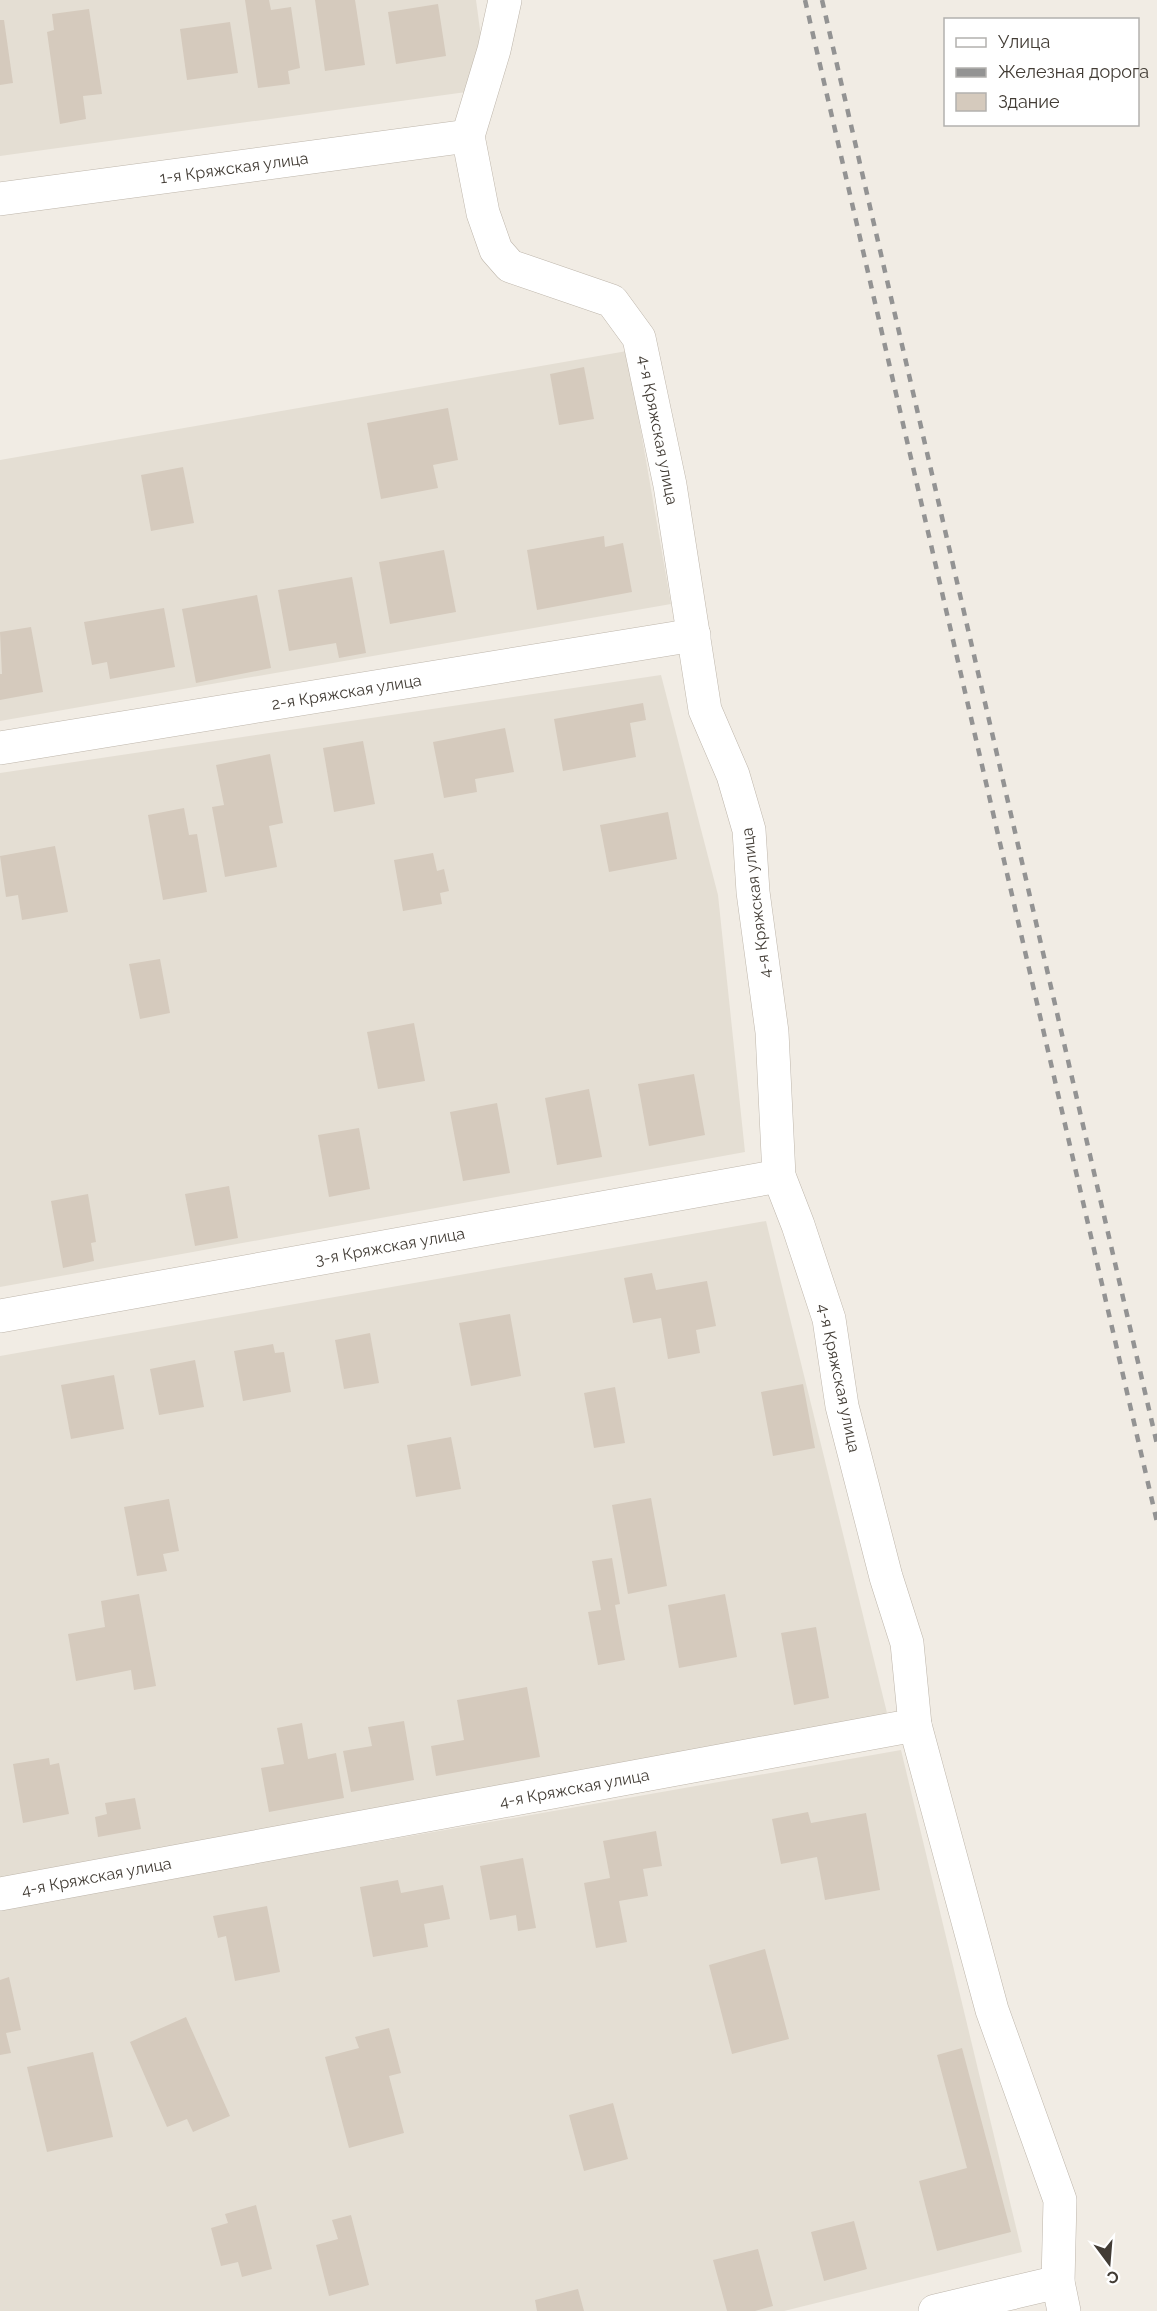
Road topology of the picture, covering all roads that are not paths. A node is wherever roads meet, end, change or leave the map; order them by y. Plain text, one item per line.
1 (505, 0) edge
2 (468, 136) junction
3 (0, 199) edge
4 (694, 635) junction
5 (0, 748) edge
6 (779, 1176) junction
7 (0, 1316) edge
8 (915, 1725) junction
9 (0, 1894) edge
10 (1061, 2296) edge
11 (936, 2311) edge

1 - 2 street
2 - 3 street, 1-я Кряжская улица
2 - 4 street, 4-я Кряжская улица
4 - 5 street, 2-я Кряжская улица
4 - 6 street, 4-я Кряжская улица
6 - 7 street, 3-я Кряжская улица
6 - 8 street, 4-я Кряжская улица
8 - 9 street, 4-я Кряжская улица
8 - 10 street
10 - 11 street

